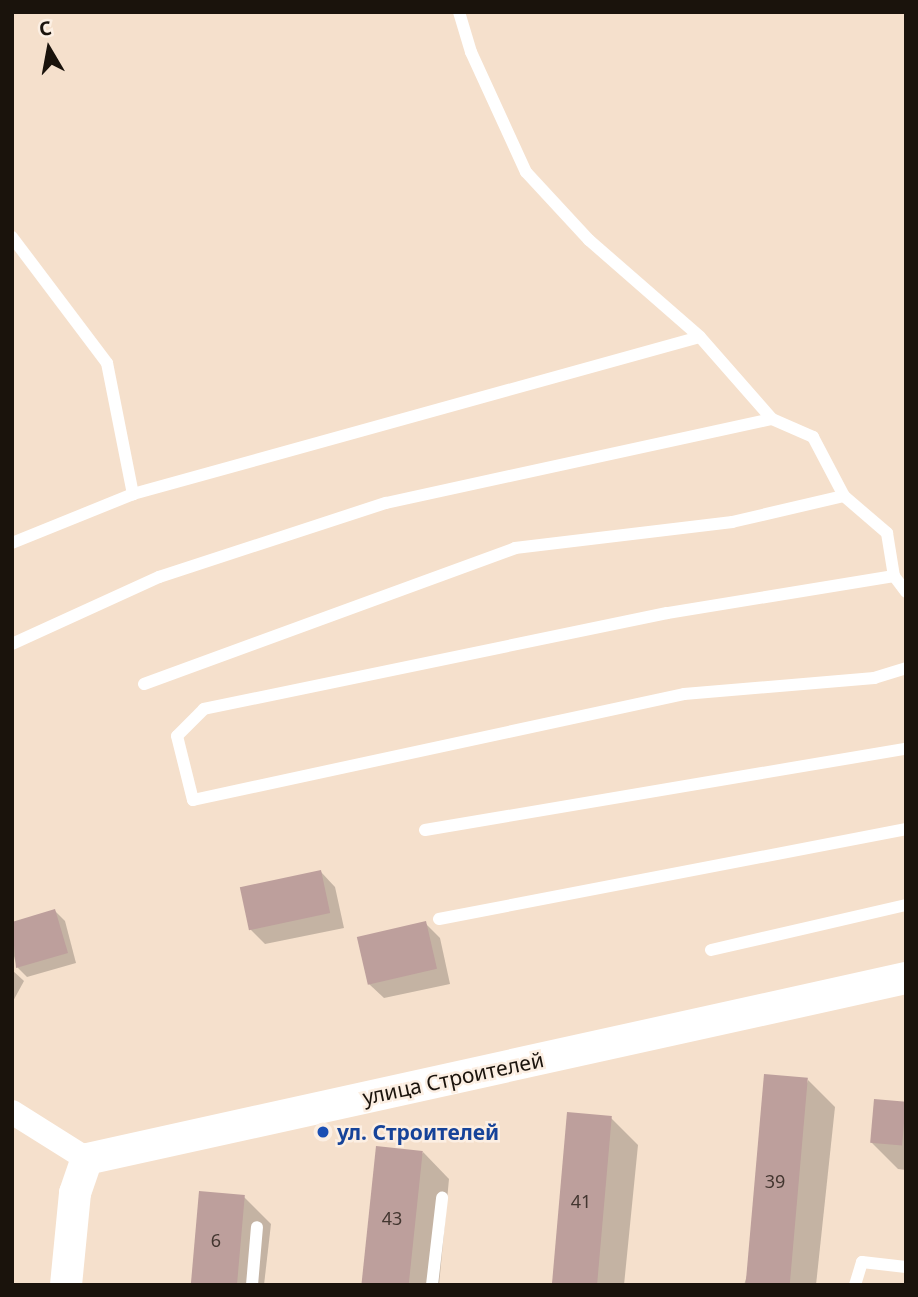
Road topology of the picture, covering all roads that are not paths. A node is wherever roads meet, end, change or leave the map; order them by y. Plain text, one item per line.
1 (459, 12) edge
2 (12, 237) edge
3 (700, 337) junction
4 (772, 419) junction
5 (133, 494) junction
6 (844, 496) junction
7 (12, 543) edge
8 (894, 576) junction
9 (906, 592) edge
10 (12, 644) edge
11 (906, 668) edge
12 (144, 684) dead end
13 (906, 748) edge
14 (906, 829) edge
15 (425, 830) dead end
16 (906, 905) edge
17 (439, 919) dead end
18 (711, 950) dead end
19 (906, 978) edge
20 (12, 1112) edge
21 (87, 1159) junction
22 (442, 1198) dead end
23 (257, 1227) dead end
24 (906, 1267) edge
25 (66, 1285) edge
26 (252, 1285) edge
27 (432, 1285) edge
28 (855, 1285) edge

1 - 3 lane
2 - 5 lane
3 - 4 lane
3 - 5 lane
4 - 6 lane
4 - 10 lane
5 - 7 lane
6 - 8 lane
6 - 12 lane
8 - 9 lane
8 - 11 lane
13 - 15 lane
14 - 17 lane
16 - 18 lane
19 - 21 street, улица Строителей
20 - 21 street
21 - 25 street
22 - 27 lane
23 - 26 lane
24 - 28 lane

